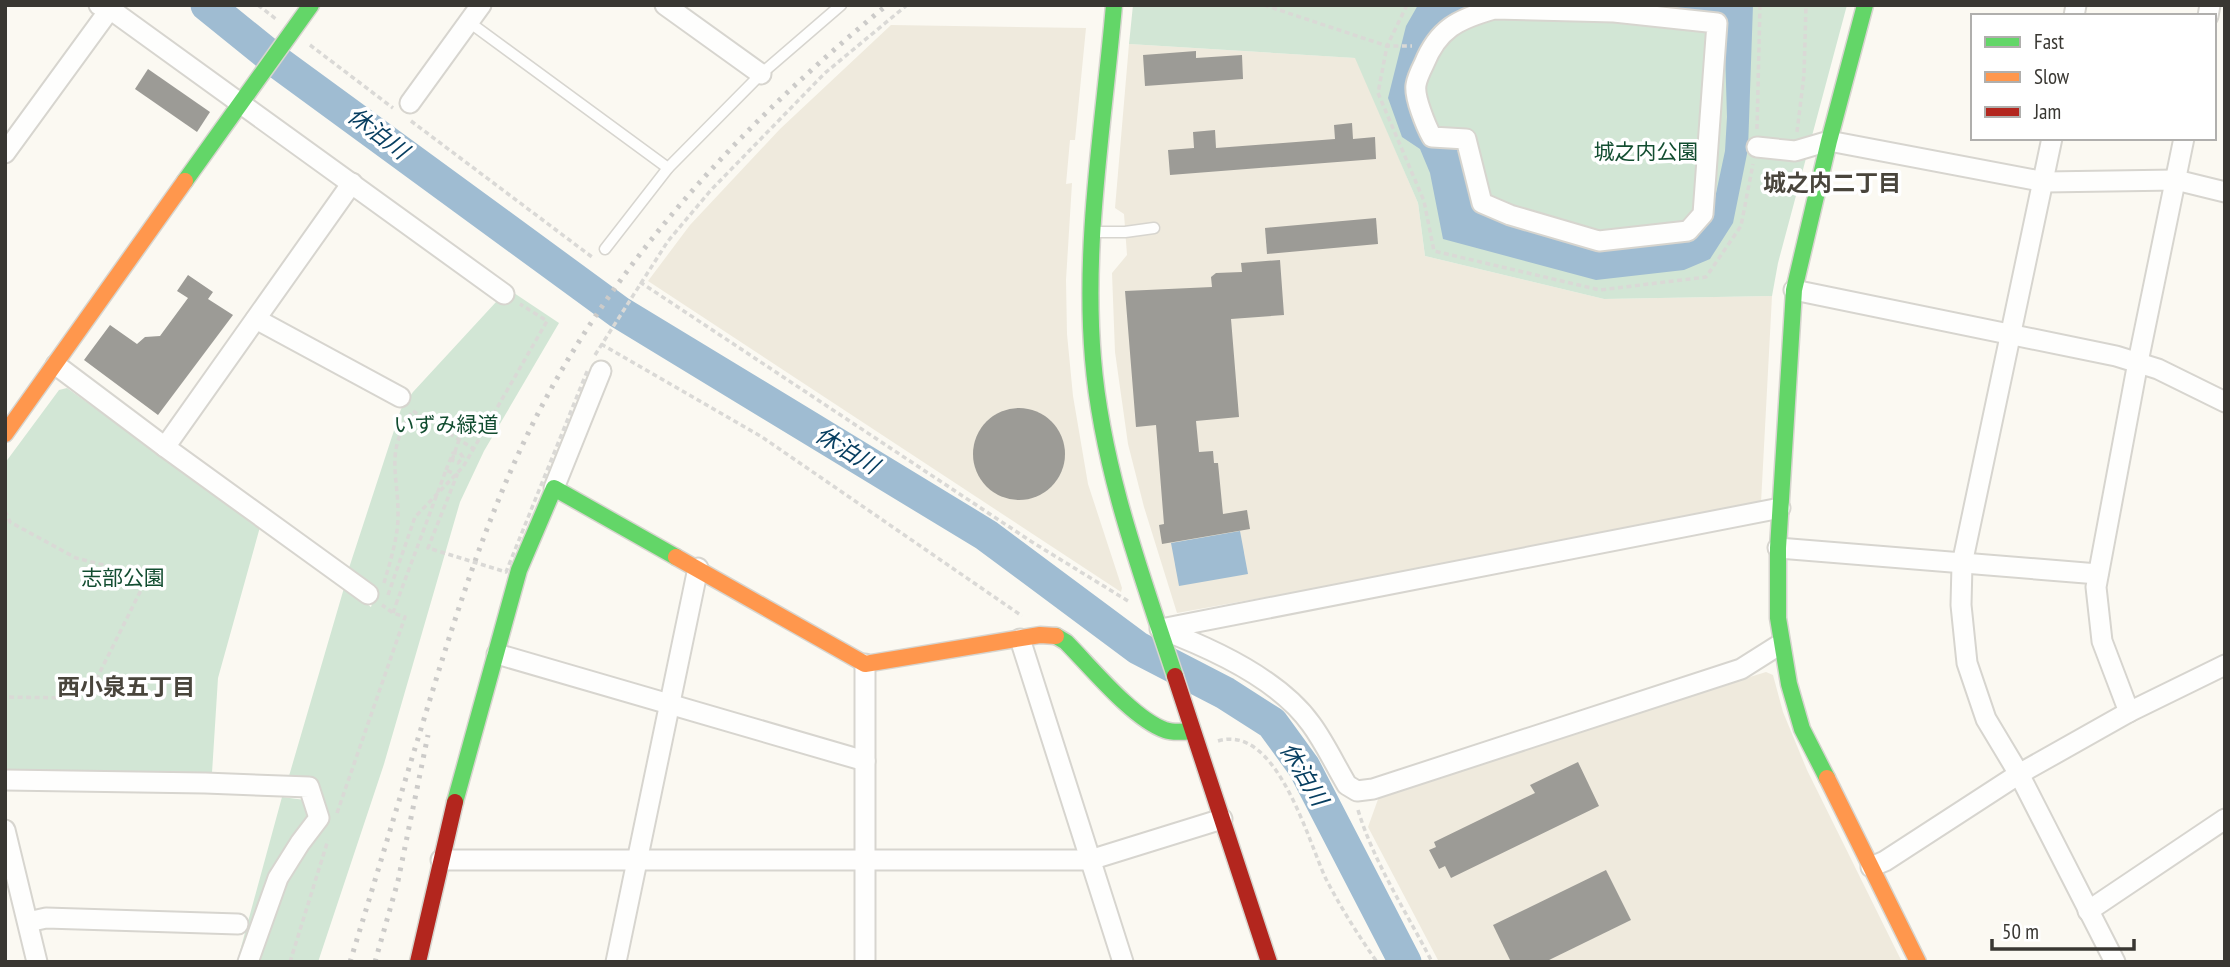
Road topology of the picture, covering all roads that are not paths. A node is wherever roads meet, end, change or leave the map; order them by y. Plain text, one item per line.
1 (311, 5) edge
2 (481, 5) edge
3 (665, 5) edge
4 (841, 5) edge
5 (1114, 5) edge
6 (1865, 5) edge
7 (104, 7) edge
8 (469, 22) junction
9 (1432, 45) joint
10 (761, 74) junction
11 (241, 103) junction
12 (405, 108) road end
13 (2052, 140) edge
14 (2184, 140) edge
15 (1829, 141) junction
16 (1757, 147) road end
17 (5, 153) edge
18 (668, 168) junction
19 (2176, 180) junction
20 (2045, 182) junction
21 (352, 183) junction
22 (2225, 192) edge
23 (1154, 228) dead end
24 (1092, 231) junction
25 (605, 249) dead end
26 (1794, 290) junction
27 (504, 294) road end
28 (256, 319) junction
29 (2010, 334) junction
30 (2138, 362) junction
31 (56, 365) junction
32 (594, 370) road end
33 (2225, 402) edge
34 (406, 404) road end
35 (5, 434) edge
36 (165, 447) junction
37 (554, 488) junction
38 (1780, 508) junction
39 (1778, 548) junction
40 (1962, 564) junction
41 (698, 568) junction
42 (2098, 574) junction
43 (373, 598) road end
44 (1160, 629) junction
45 (1027, 638) junction
46 (1779, 645) junction
47 (497, 654) junction
48 (865, 664) junction
49 (2225, 665) edge
50 (670, 704) junction
51 (2129, 712) junction
52 (1196, 738) junction
53 (864, 761) junction
54 (2019, 774) junction
55 (5, 780) edge
56 (2225, 819) edge
57 (1222, 820) junction
58 (5, 830) edge
59 (440, 860) junction
60 (637, 860) junction
61 (866, 860) junction
62 (1090, 860) junction
63 (9, 862) edge
64 (1871, 867) junction
65 (2088, 911) junction
66 (28, 922) junction
67 (238, 925) dead end
68 (37, 962) edge
69 (248, 962) edge
70 (418, 962) edge
71 (616, 962) edge
72 (865, 962) edge
73 (1123, 962) edge
74 (1269, 962) edge
75 (1919, 962) edge
76 (2115, 962) edge

1 - 11 street
2 - 8 street
3 - 10 street
4 - 10 lane
5 - 24 street
6 - 15 street
7 - 11 street
7 - 17 street
8 - 12 street
8 - 18 lane
9 - 9 street
10 - 18 lane
11 - 21 street
11 - 31 street
13 - 20 street
14 - 19 street
15 - 16 street
15 - 20 street
15 - 26 street
18 - 25 lane
19 - 20 street
19 - 22 street
19 - 30 street
20 - 29 street
21 - 27 street
21 - 28 street
23 - 24 lane
24 - 44 street
26 - 29 street
26 - 38 street
28 - 34 street
28 - 36 street
29 - 30 street
29 - 40 street
30 - 33 street
30 - 42 street
31 - 35 street
31 - 36 street
32 - 37 street
36 - 43 street
37 - 41 street
37 - 47 street
38 - 39 street
38 - 44 street
39 - 40 street
39 - 46 street
40 - 42 street
40 - 54 street
41 - 48 street
41 - 50 street
42 - 51 street
44 - 46 street
44 - 52 street
45 - 48 street
45 - 52 street
45 - 62 street
46 - 64 street
47 - 50 street
47 - 59 street
48 - 53 street
49 - 51 street
50 - 53 street
50 - 60 street
51 - 54 street
52 - 57 street
53 - 61 street
54 - 64 street
54 - 65 street
55 - 69 street
56 - 65 street
57 - 62 street
57 - 74 street
58 - 63 street
59 - 60 street
59 - 70 street
60 - 61 street
60 - 71 street
61 - 62 street
61 - 72 street
62 - 73 street
63 - 66 street
64 - 75 street
65 - 76 street
66 - 67 street
66 - 68 street

